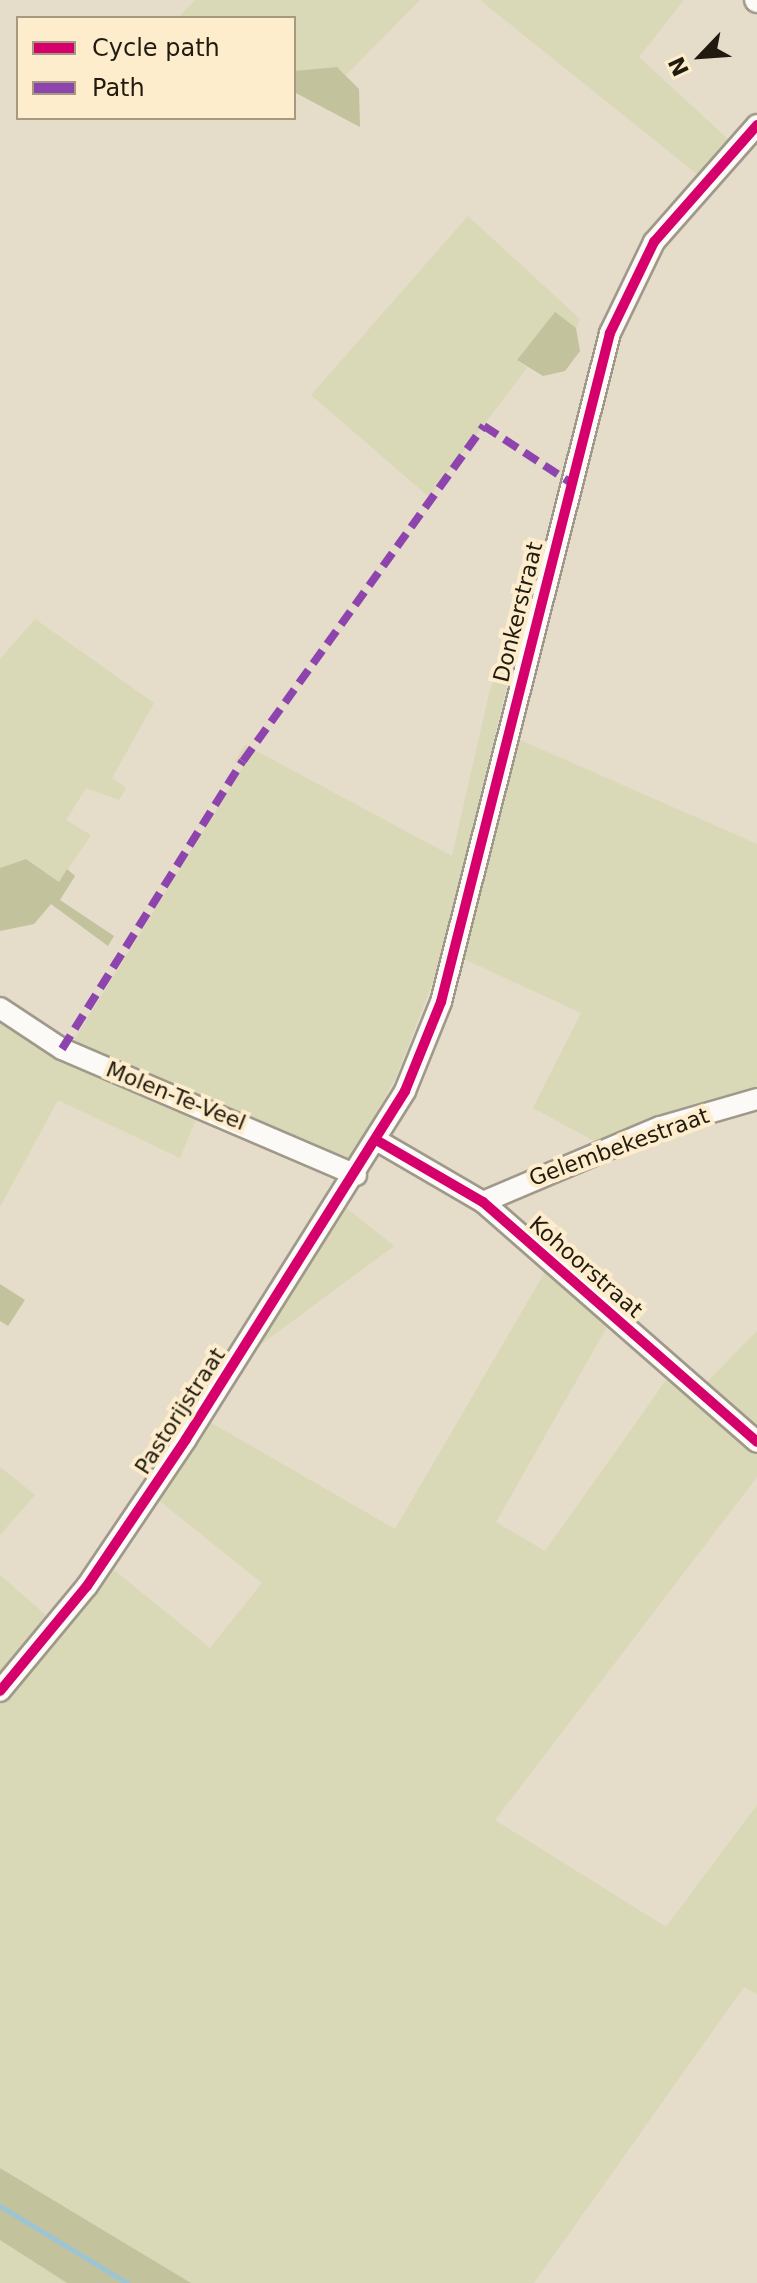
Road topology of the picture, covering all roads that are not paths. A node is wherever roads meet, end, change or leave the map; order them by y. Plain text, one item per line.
1 (757, 125) edge
2 (0, 1008) edge
3 (757, 1099) edge
4 (378, 1141) junction
5 (356, 1175) junction
6 (483, 1202) junction
7 (757, 1442) edge
8 (0, 1691) edge

1 - 4 street, Donkerstraat
2 - 5 street, Molen-Te-Veel
3 - 6 street, Gelembekestraat
4 - 5 street, Pastorijstraat
4 - 6 street, Kohoorstraat
5 - 8 street, Pastorijstraat
6 - 7 street, Kohoorstraat

